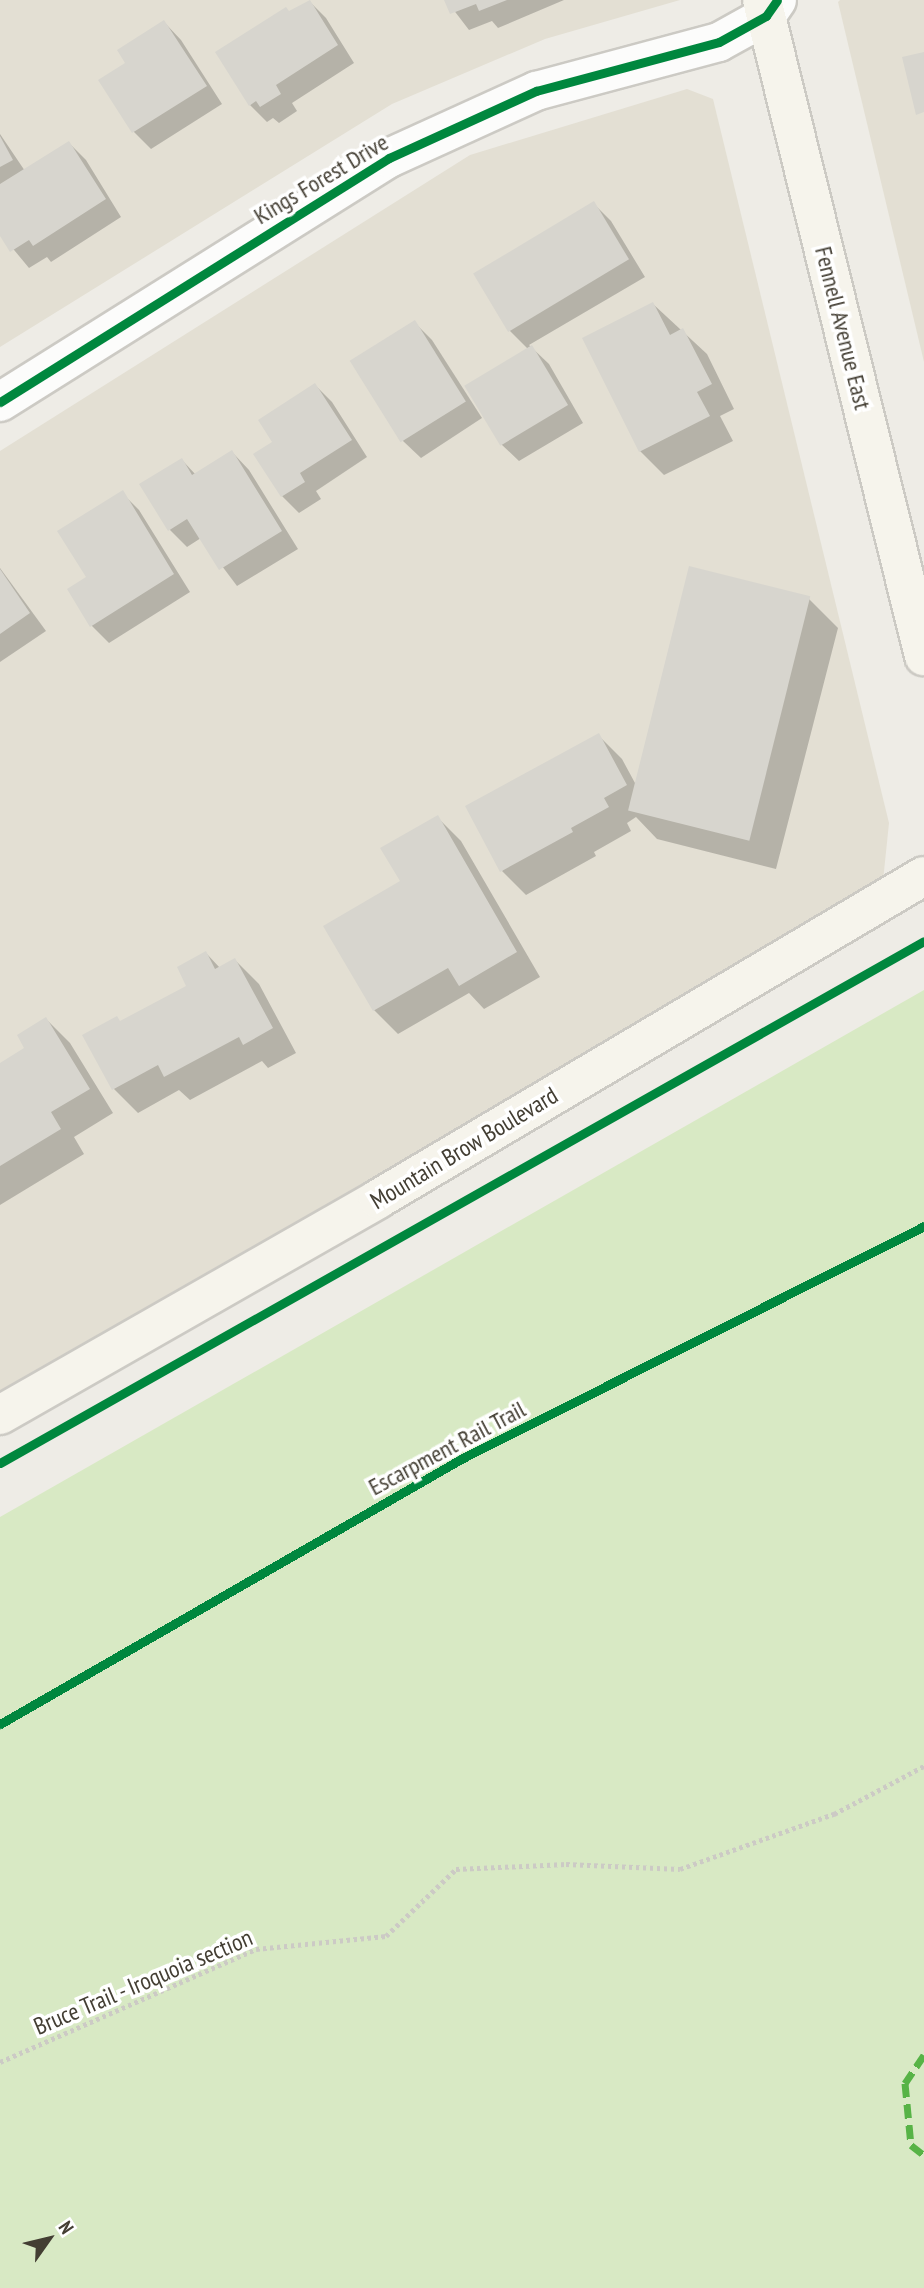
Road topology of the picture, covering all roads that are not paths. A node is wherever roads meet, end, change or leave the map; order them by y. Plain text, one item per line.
1 (768, 5) edge
2 (0, 402) edge
3 (924, 656) edge
4 (924, 876) edge
5 (0, 1415) edge

1 - 2 street, Kings Forest Drive
1 - 3 main road, Fennell Avenue East
4 - 5 main road, Mountain Brow Boulevard

